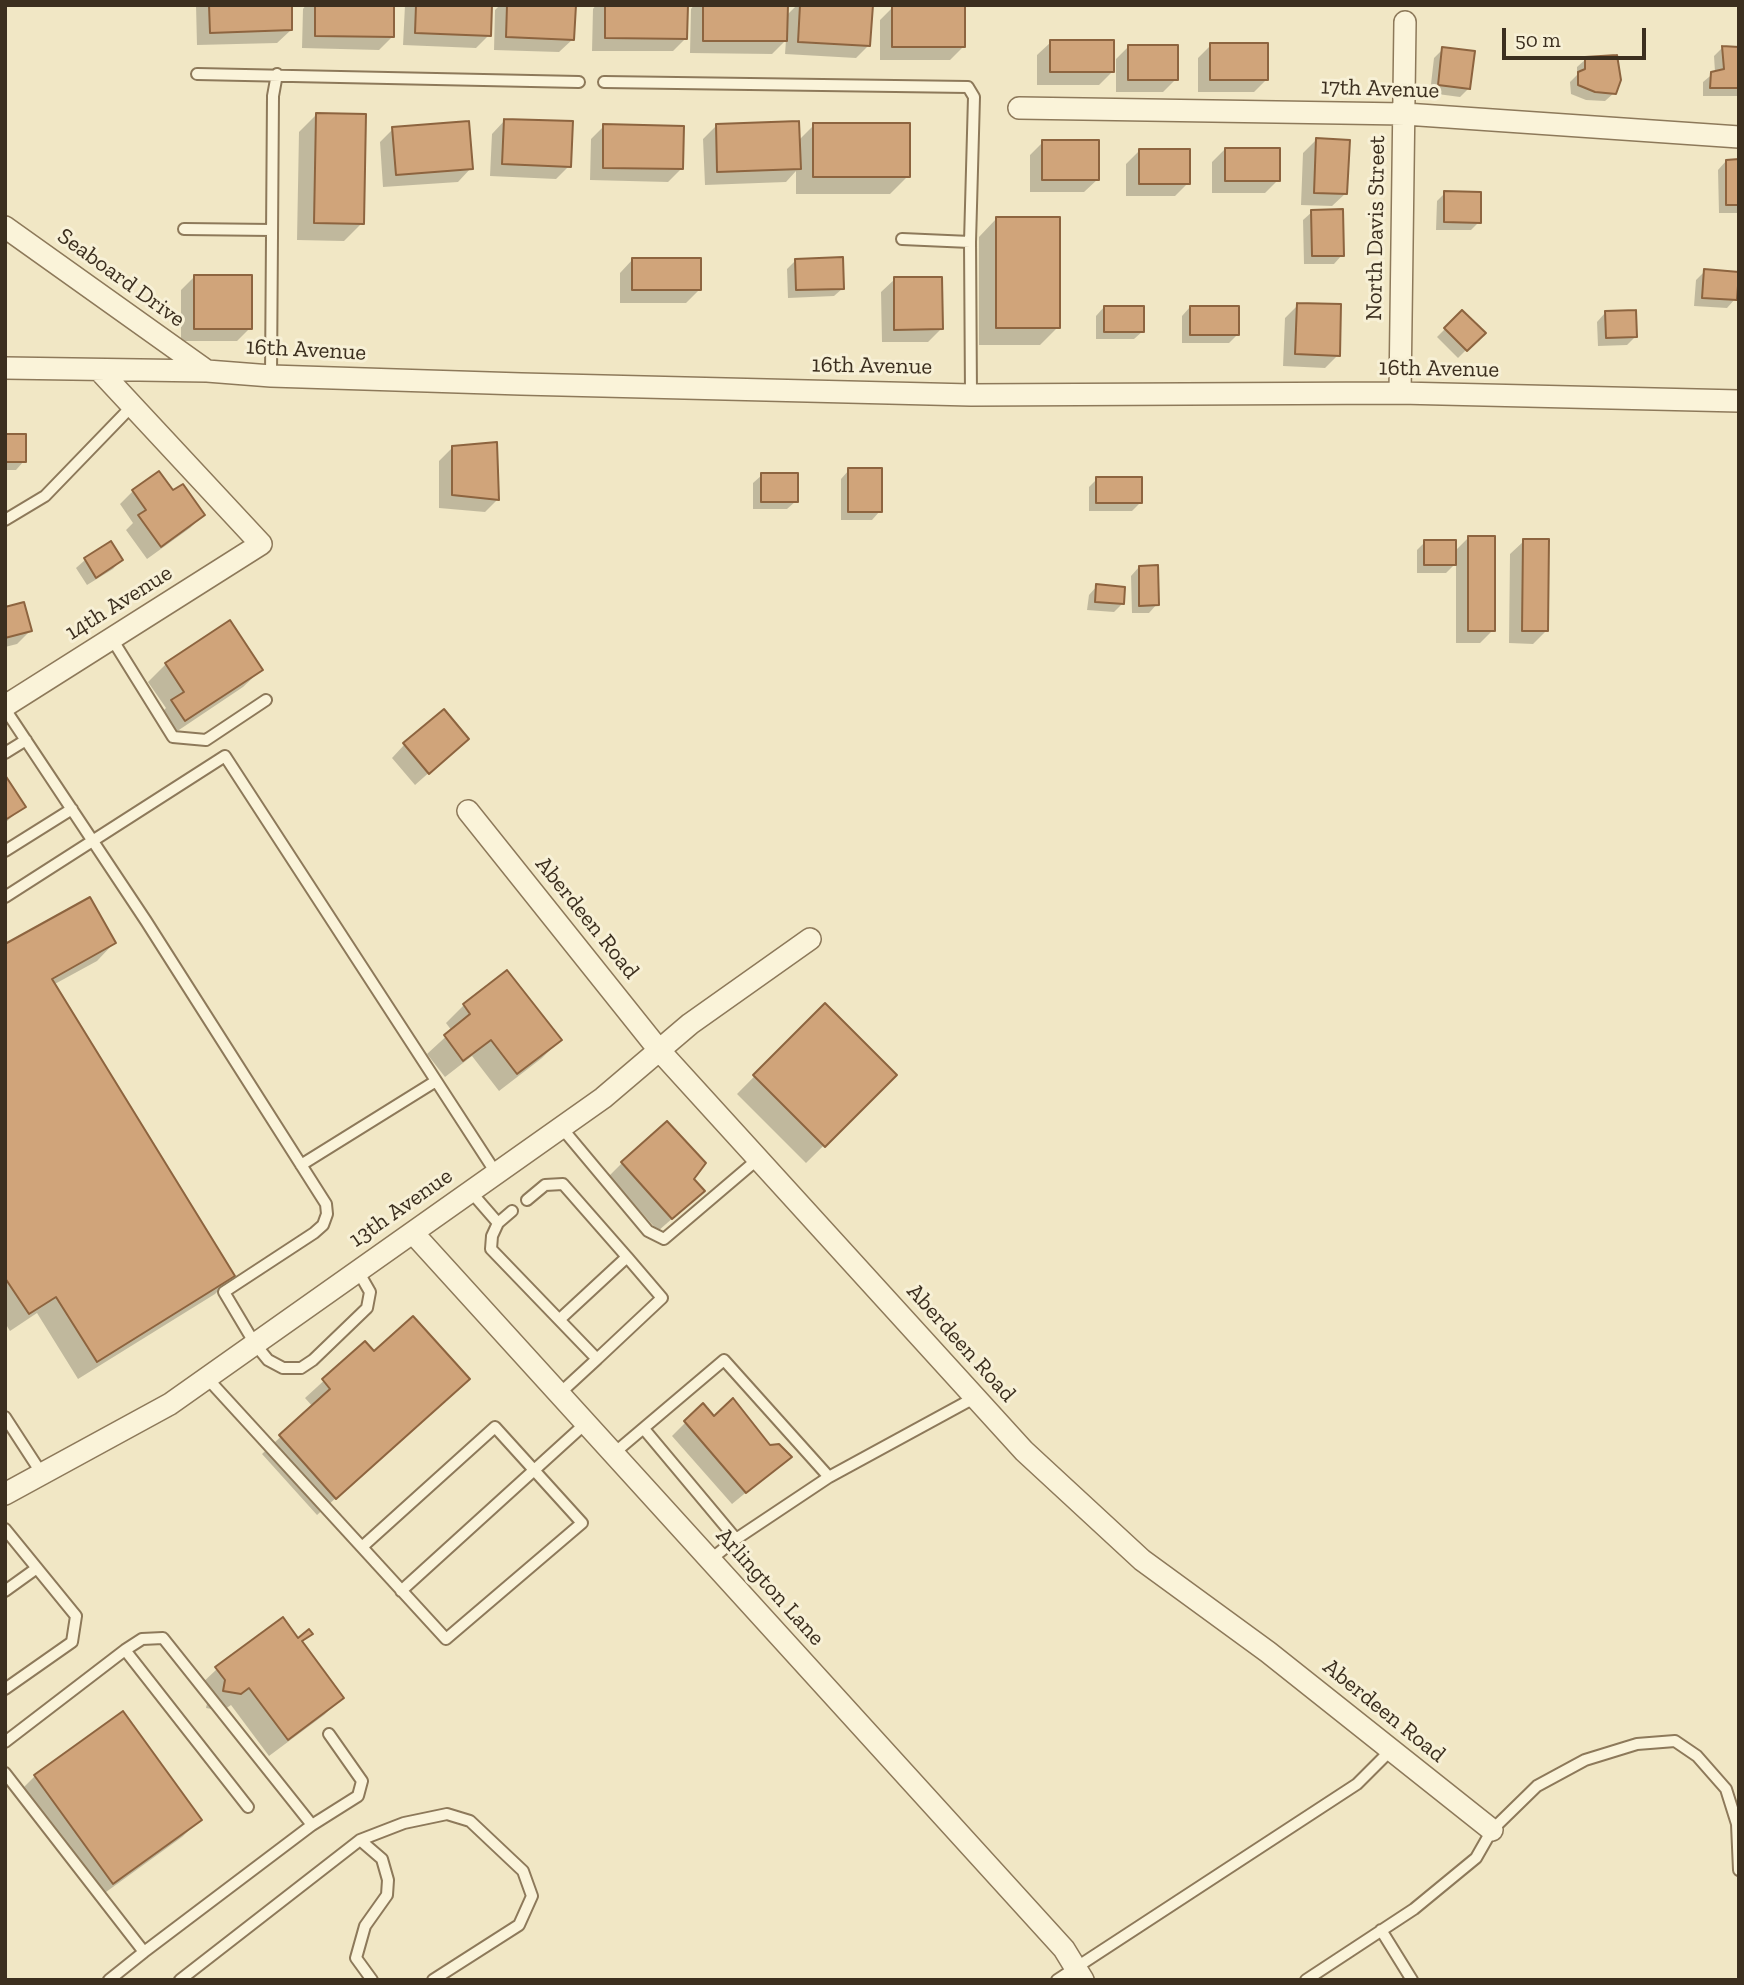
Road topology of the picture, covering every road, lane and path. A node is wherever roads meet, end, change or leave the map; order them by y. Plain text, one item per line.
1 (1405, 22) dead end
2 (197, 74) dead end
3 (277, 74) junction
4 (579, 82) dead end
5 (604, 82) dead end
6 (1019, 108) dead end
7 (1405, 114) junction
8 (1739, 138) edge
9 (5, 227) edge
10 (184, 229) dead end
11 (272, 230) junction
12 (902, 239) dead end
13 (970, 242) junction
14 (5, 368) edge
15 (100, 370) junction
16 (207, 371) junction
17 (271, 376) junction
18 (1400, 393) junction
19 (971, 395) junction
20 (1739, 401) edge
21 (132, 405) junction
22 (5, 520) edge
23 (112, 639) junction
24 (266, 700) dead end
25 (5, 708) edge
26 (26, 740) junction
27 (5, 753) edge
28 (72, 809) junction
29 (468, 811) dead end
30 (92, 840) junction
31 (5, 851) edge
32 (5, 897) edge
33 (810, 939) dead end
34 (659, 1050) junction
35 (436, 1080) junction
36 (561, 1127) junction
37 (758, 1159) junction
38 (301, 1165) junction
39 (496, 1173) junction
40 (471, 1192) junction
41 (527, 1200) dead end
42 (512, 1211) dead end
43 (498, 1223) junction
44 (413, 1233) junction
45 (627, 1257) junction
46 (358, 1271) junction
47 (560, 1319) junction
48 (255, 1344) junction
49 (597, 1359) junction
50 (207, 1378) junction
51 (559, 1394) junction
52 (974, 1398) junction
53 (5, 1417) edge
54 (586, 1423) junction
55 (644, 1429) junction
56 (614, 1454) junction
57 (533, 1471) junction
58 (42, 1474) junction
59 (828, 1477) junction
60 (5, 1494) edge
61 (5, 1529) edge
62 (736, 1539) junction
63 (362, 1547) junction
64 (710, 1560) junction
65 (37, 1568) junction
66 (5, 1591) edge
67 (401, 1591) junction
68 (125, 1650) junction
69 (5, 1689) edge
70 (329, 1734) dead end
71 (5, 1742) edge
72 (1391, 1750) junction
73 (5, 1773) edge
74 (248, 1807) dead end
75 (312, 1825) junction
76 (1492, 1830) junction
77 (360, 1840) junction
78 (1739, 1870) edge
79 (1381, 1930) junction
80 (144, 1952) junction
81 (1080, 1974) edge
82 (109, 1980) edge
83 (180, 1980) edge
84 (372, 1980) edge
85 (433, 1980) edge
86 (1057, 1980) edge
87 (1306, 1980) edge
88 (1412, 1980) edge

1 - 7 street, North Davis Street
2 - 3 lane
3 - 4 lane
3 - 11 lane
5 - 13 lane
6 - 7 street, 17th Avenue
7 - 8 street, 17th Avenue
7 - 18 street, North Davis Street
9 - 16 street, Seaboard Drive
10 - 11 lane
11 - 17 lane
12 - 13 lane
13 - 19 lane
14 - 15 street, 16th Avenue
15 - 16 street, 16th Avenue
15 - 21 street
16 - 17 street, 16th Avenue
17 - 19 street, 16th Avenue
18 - 19 street, 16th Avenue
18 - 20 street, 16th Avenue
21 - 22 lane
21 - 23 street, 14th Avenue
23 - 24 lane
23 - 25 street, 14th Avenue
25 - 26 lane
26 - 27 lane
26 - 28 lane
28 - 30 lane
28 - 31 lane
29 - 34 street, Aberdeen Road
30 - 32 lane
30 - 35 lane
30 - 38 lane
33 - 34 street, 13th Avenue
34 - 36 street, 13th Avenue
34 - 37 street, Aberdeen Road
35 - 38 lane
35 - 39 lane
36 - 37 lane
36 - 39 street, 13th Avenue
37 - 52 street, Aberdeen Road
38 - 48 lane
39 - 40 street, 13th Avenue
40 - 43 lane
40 - 44 street, 13th Avenue
41 - 45 lane
42 - 43 lane
43 - 47 lane
44 - 46 street, 13th Avenue
44 - 51 street, Arlington Lane
45 - 47 lane
45 - 49 lane
46 - 48 street, 13th Avenue
46 - 48 lane
47 - 49 lane
48 - 50 street, 13th Avenue
49 - 51 lane
50 - 58 street, 13th Avenue
50 - 63 lane
51 - 54 street, Arlington Lane
52 - 59 lane
52 - 72 street, Aberdeen Road
53 - 58 lane
54 - 56 street, Arlington Lane
54 - 57 lane
55 - 56 lane
55 - 59 lane
55 - 62 lane
56 - 64 street, Arlington Lane
57 - 63 lane
57 - 67 lane
57 - 67 lane
58 - 60 street, 13th Avenue
59 - 62 lane
61 - 65 lane
62 - 64 lane
63 - 67 lane
64 - 81 street, Arlington Lane
65 - 66 lane
65 - 69 lane
68 - 71 lane
68 - 74 lane
68 - 75 lane
70 - 75 lane
72 - 76 street, Aberdeen Road
72 - 81 lane
73 - 80 lane
75 - 80 lane
76 - 78 lane
76 - 79 lane
77 - 83 lane
77 - 84 lane
77 - 85 lane
79 - 87 lane
79 - 88 lane
80 - 82 lane
81 - 86 lane

